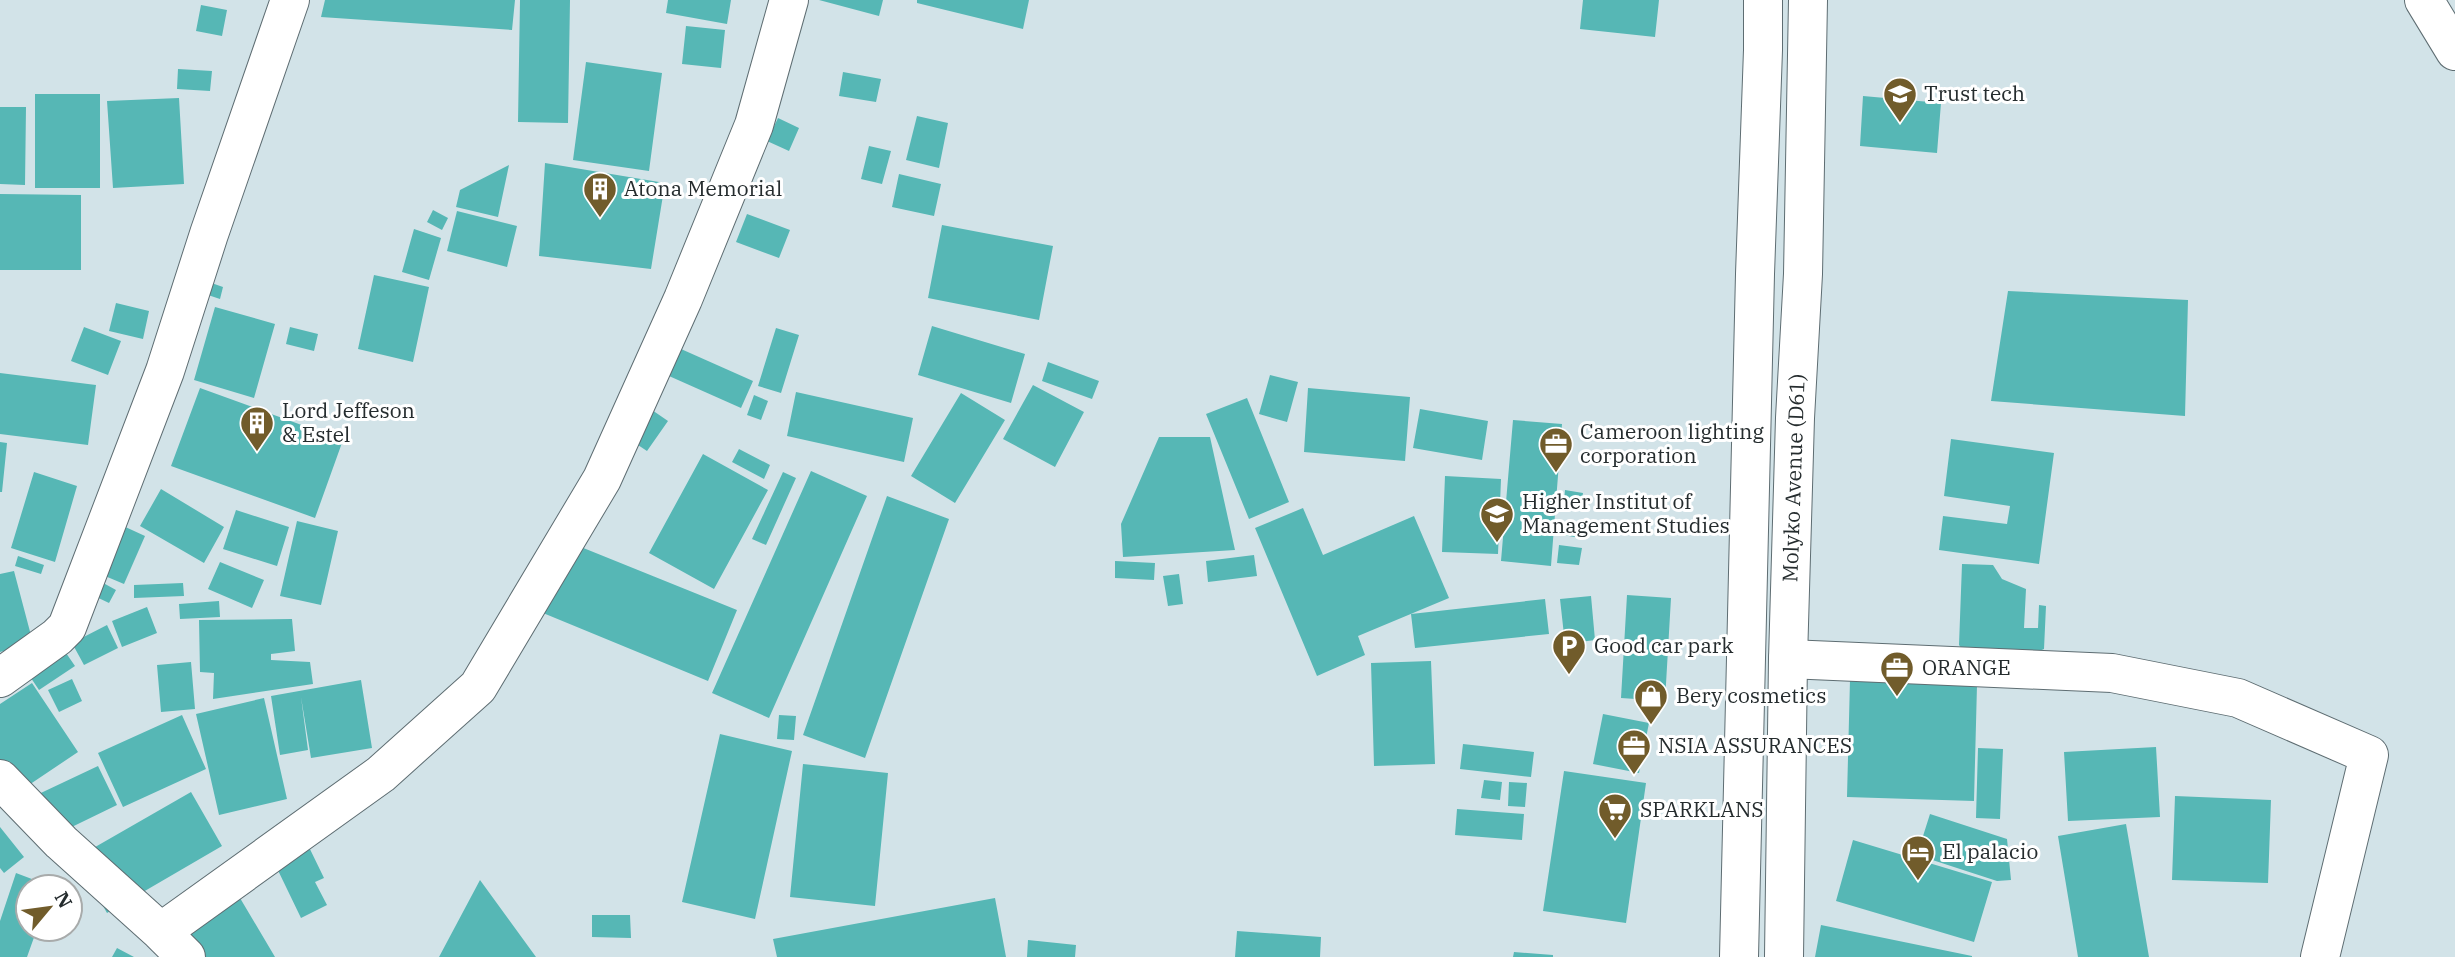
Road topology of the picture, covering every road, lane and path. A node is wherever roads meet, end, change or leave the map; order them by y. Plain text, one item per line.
1 (290, 0) edge
2 (789, 0) edge
3 (1763, 0) edge
4 (1808, 0) edge
5 (2424, 0) edge
6 (2455, 51) edge
7 (1788, 659) junction
8 (0, 678) edge
9 (0, 779) edge
10 (173, 944) edge
11 (1739, 957) edge
12 (1784, 957) edge
13 (2320, 957) edge

1 - 8 main road
2 - 10 main road
3 - 11 main road, Molyko Avenue (D61)
4 - 7 main road, Molyko Avenue (D61)
5 - 6 main road
7 - 12 main road, Molyko Avenue (D61)
7 - 13 main road
9 - 10 main road

